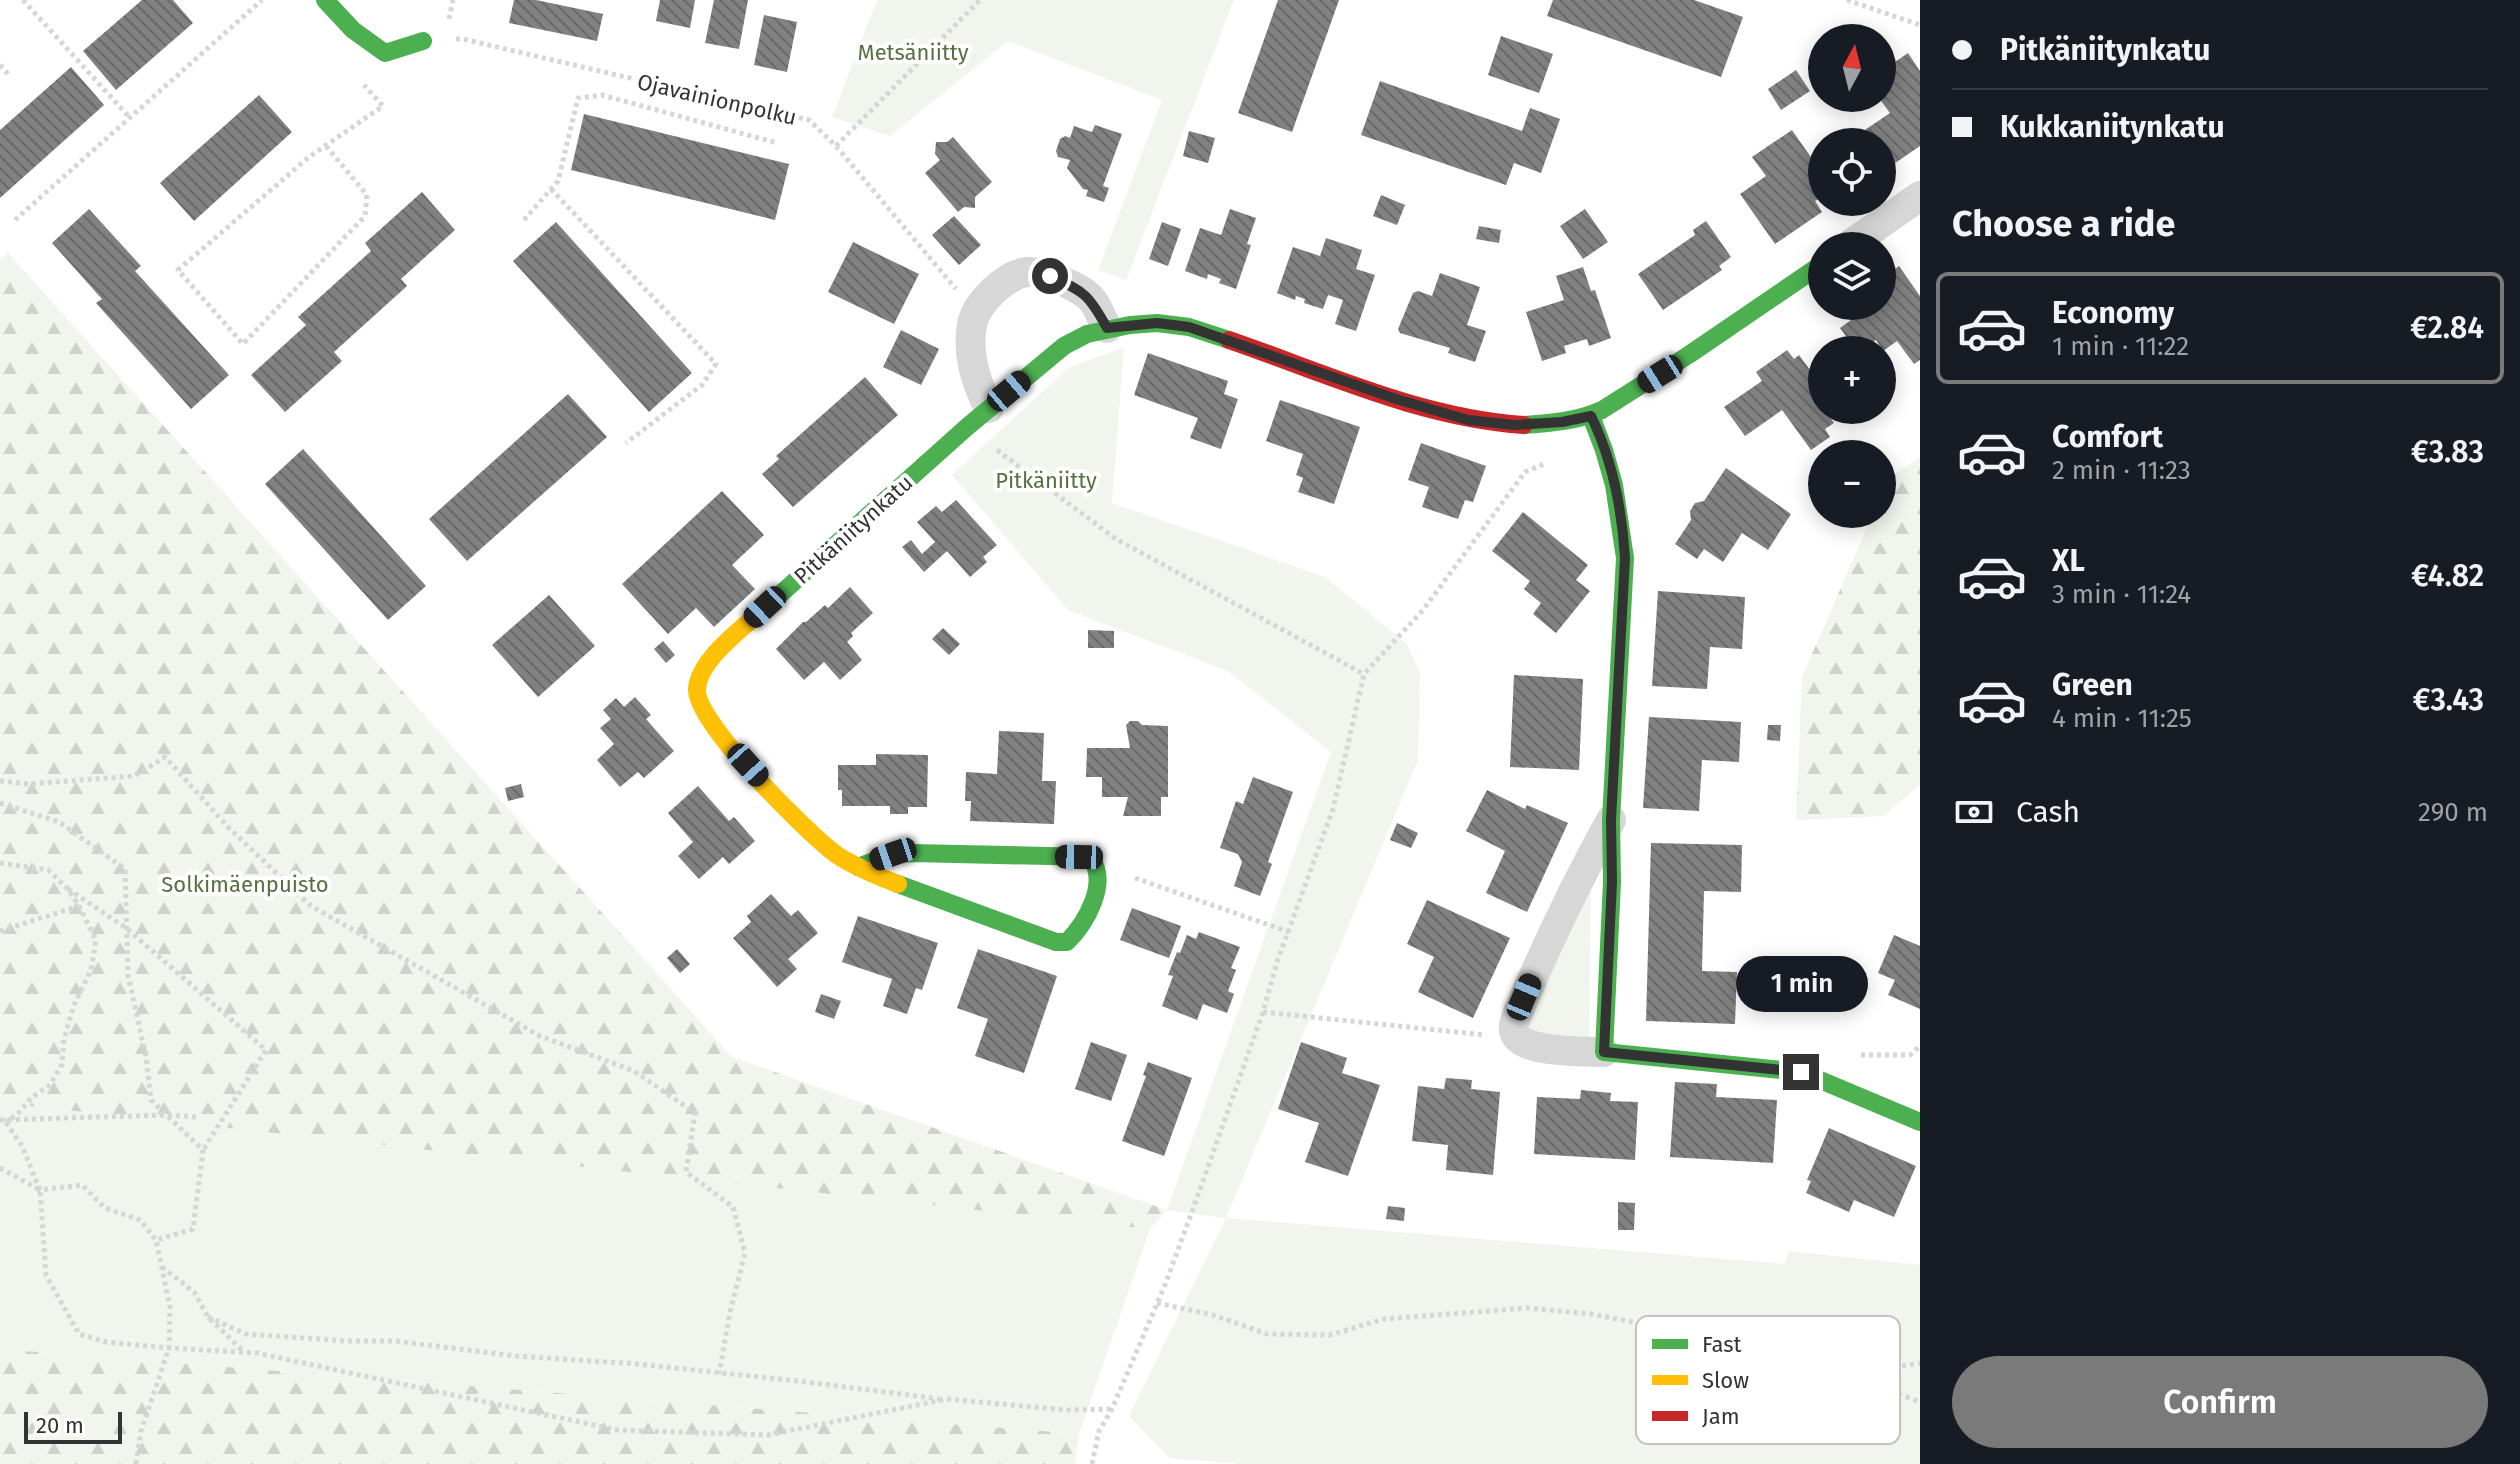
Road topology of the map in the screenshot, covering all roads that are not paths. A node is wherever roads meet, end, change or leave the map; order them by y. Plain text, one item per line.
1 (325, 0) edge
2 (423, 41) road end
3 (1920, 196) edge
4 (1868, 232) edge
5 (1808, 274) edge
6 (1107, 328) junction
7 (1591, 416) junction
8 (978, 417) junction
9 (1611, 820) junction
10 (858, 867) junction
11 (1604, 1052) junction
12 (1920, 1122) edge

1 - 2 street
3 - 4 street
5 - 7 street, Pitkäniitynkatu
6 - 7 street, Pitkäniitynkatu
6 - 8 street, Pitkäniitynkatu
6 - 8 street
7 - 9 street
8 - 10 street, Pitkäniitynkatu
9 - 11 street
9 - 11 street
10 - 10 street, Pitkäniitynkatu
11 - 12 street

